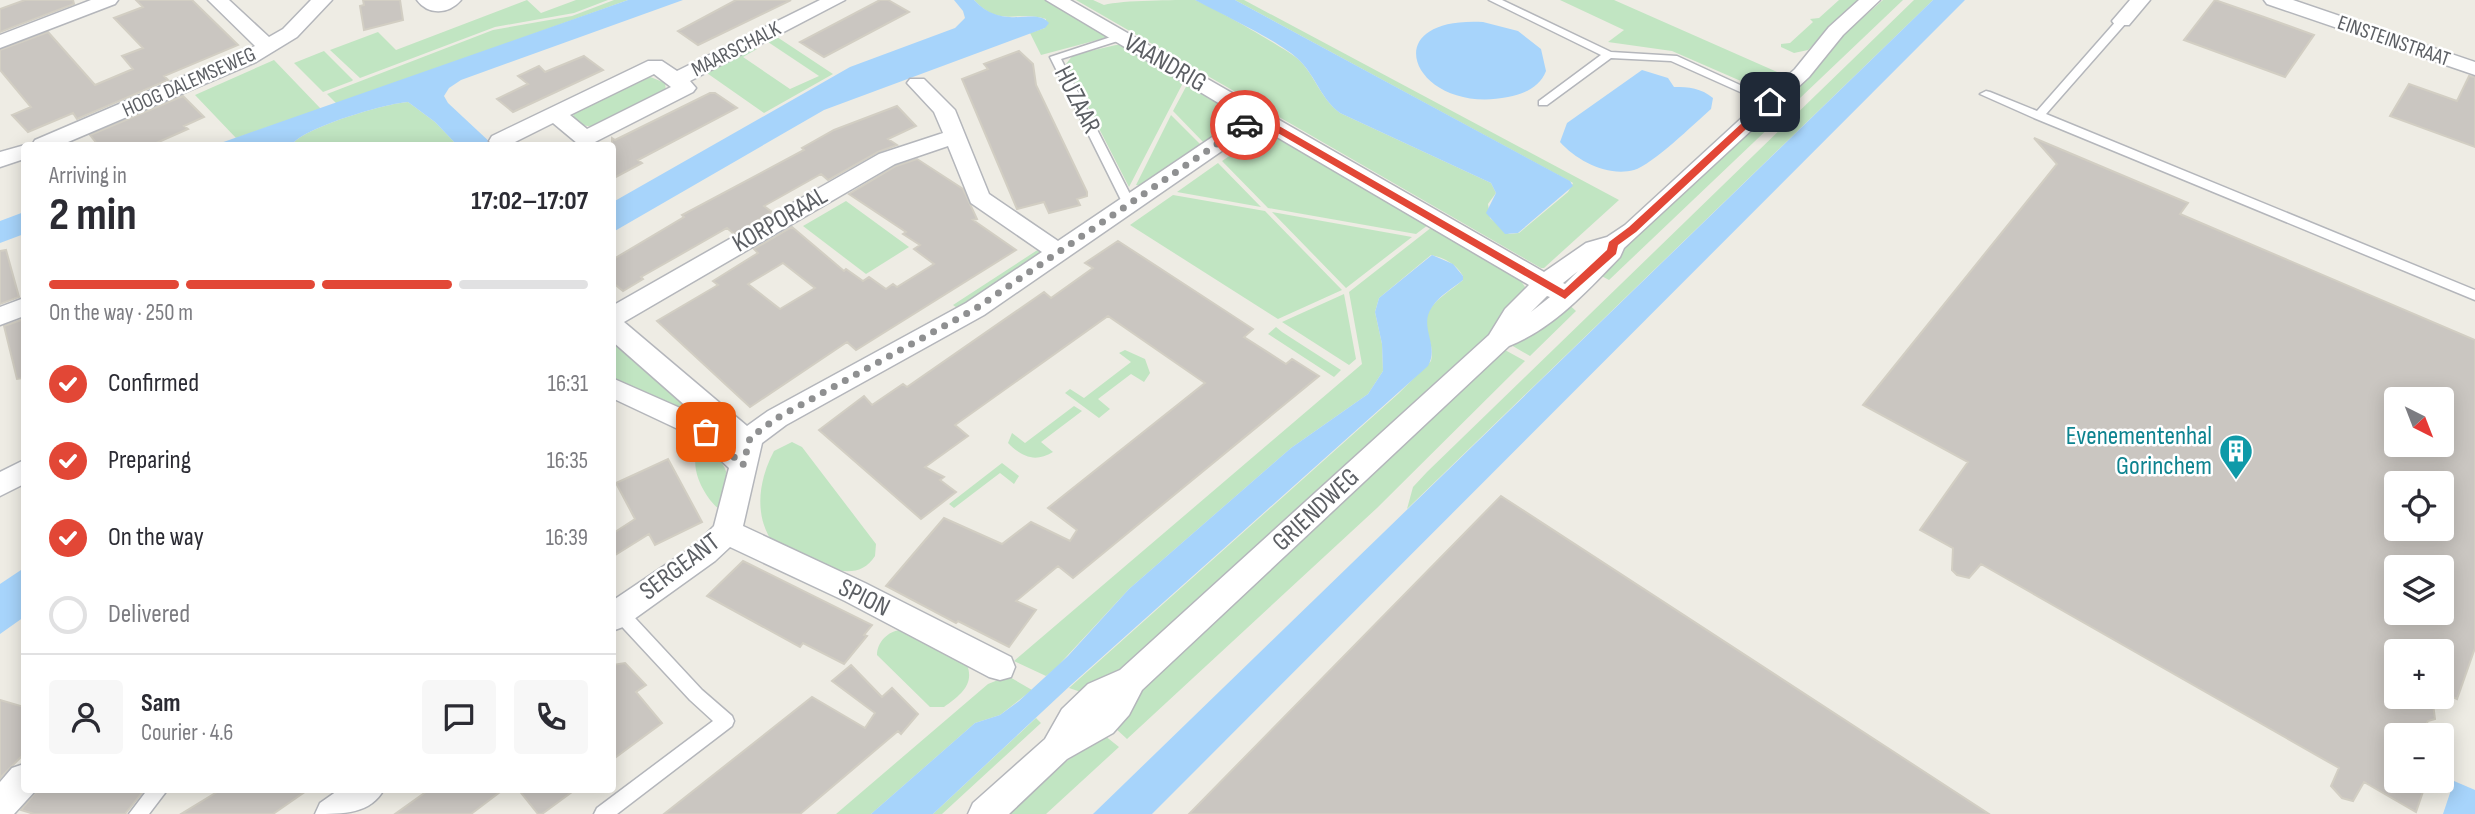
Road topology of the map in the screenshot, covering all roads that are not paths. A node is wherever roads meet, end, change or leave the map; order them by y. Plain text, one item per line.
1 (108, 0) edge
2 (218, 0) edge
3 (322, 0) edge
4 (427, 0) edge
5 (451, 0) edge
6 (835, 0) edge
7 (1056, 0) edge
8 (1494, 0) edge
9 (1869, 0) edge
10 (2140, 0) edge
11 (2274, 0) edge
12 (2122, 21) joint
13 (1120, 37) junction
14 (0, 42) edge
15 (268, 47) junction
16 (1609, 55) junction
17 (2475, 69) edge
18 (675, 80) junction
19 (917, 83) dead end
20 (1986, 94) dead end
21 (1770, 102) junction
22 (1543, 103) dead end
23 (555, 114) junction
24 (2038, 116) junction
25 (1257, 117) junction
26 (954, 137) junction
27 (500, 141) dead end
28 (50, 142) edge
29 (21, 153) edge
30 (0, 160) edge
31 (1129, 204) junction
32 (1058, 252) junction
33 (1556, 290) junction
34 (2475, 295) edge
35 (21, 308) edge
36 (0, 316) edge
37 (616, 316) edge
38 (616, 330) edge
39 (616, 389) edge
40 (750, 438) junction
41 (743, 465) junction
42 (21, 473) edge
43 (0, 485) edge
44 (727, 532) junction
45 (616, 611) edge
46 (616, 613) edge
47 (1000, 667) dead end
48 (21, 782) edge
49 (156, 793) edge
50 (362, 793) edge
51 (0, 805) edge
52 (138, 814) edge
53 (332, 814) edge
54 (603, 814) edge
55 (985, 814) edge

1 - 14 street
2 - 15 street
3 - 15 street, HOOG DALEMSEWEG
4 - 5 street
6 - 18 street, MAARSCHALK
7 - 13 street, VAANDRIG
8 - 16 lane
9 - 21 street, GRIENDWEG
10 - 12 street
11 - 17 street, EINSTEINSTRAAT
12 - 24 lane
13 - 25 street, VAANDRIG
13 - 31 lane, HUZAAR
15 - 28 street, HOOG DALEMSEWEG
16 - 21 lane
16 - 22 lane
18 - 23 street, MAARSCHALK
18 - 23 street, MAARSCHALK
19 - 26 street
20 - 24 lane
21 - 33 street, GRIENDWEG
23 - 27 street, MAARSCHALK
24 - 34 lane
25 - 31 street
25 - 33 street, VAANDRIG
26 - 32 street
26 - 37 street, KORPORAAL
29 - 30 street
31 - 32 street
32 - 40 street
33 - 55 street, GRIENDWEG
35 - 36 street
38 - 40 street
39 - 41 street
40 - 41 street, SERGEANT
41 - 44 street, SERGEANT
42 - 43 street
44 - 45 street, SERGEANT
44 - 47 street, SPION
46 - 54 lane
48 - 51 street
49 - 52 lane
50 - 53 street

